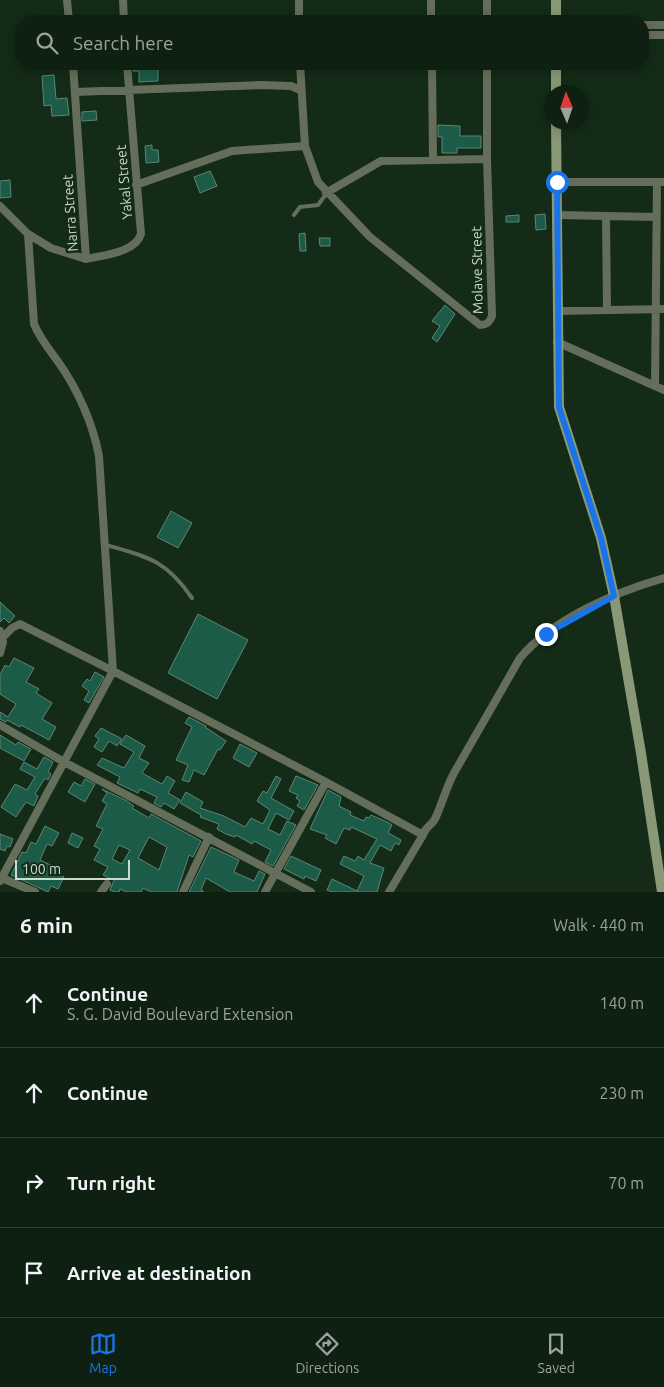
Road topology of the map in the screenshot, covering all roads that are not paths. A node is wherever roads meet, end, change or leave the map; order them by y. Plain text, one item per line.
1 (68, 0) edge
2 (123, 0) edge
3 (299, 0) edge
4 (431, 0) edge
5 (488, 0) edge
6 (556, 0) edge
7 (69, 15) edge
8 (124, 15) edge
9 (299, 15) edge
10 (431, 15) edge
11 (488, 15) edge
12 (556, 15) edge
13 (649, 25) edge
14 (664, 25) edge
15 (664, 35) edge
16 (649, 36) edge
17 (73, 70) edge
18 (127, 70) edge
19 (300, 70) edge
20 (432, 70) edge
21 (487, 70) edge
22 (556, 70) edge
23 (556, 85) edge
24 (129, 89) junction
25 (300, 90) junction
26 (75, 92) junction
27 (556, 130) edge
28 (305, 146) junction
29 (487, 159) junction
30 (433, 160) junction
31 (557, 182) junction
32 (660, 182) edge
33 (136, 185) junction
34 (326, 193) junction
35 (0, 206) edge
36 (294, 215) dead end
37 (557, 215) junction
38 (606, 216) junction
39 (656, 217) junction
40 (28, 234) junction
41 (660, 251) edge
42 (86, 259) junction
43 (660, 309) edge
44 (557, 310) junction
45 (607, 310) junction
46 (557, 342) junction
47 (655, 386) junction
48 (664, 390) edge
49 (103, 545) junction
50 (664, 578) edge
51 (614, 596) junction
52 (192, 598) dead end
53 (2, 634) edge
54 (0, 653) edge
55 (113, 671) junction
56 (0, 724) edge
57 (64, 762) junction
58 (326, 782) junction
59 (423, 835) junction
60 (209, 836) junction
61 (660, 858) edge
62 (276, 873) junction
63 (1, 880) edge
64 (107, 884) dead end
65 (35, 892) edge
66 (102, 892) edge
67 (183, 892) edge
68 (266, 892) edge
69 (311, 892) edge
70 (389, 892) edge
71 (662, 892) edge

1 - 7 street
2 - 8 street
3 - 9 street
4 - 10 street
5 - 11 street
6 - 12 street
13 - 14 street
15 - 16 street
17 - 26 street, Narra Street
18 - 24 street, Yakal Street
19 - 25 street
20 - 30 street
21 - 29 street, Molave Street
22 - 23 street
24 - 25 street
24 - 26 street
24 - 33 street, Yakal Street
25 - 28 street
26 - 42 street, Narra Street
27 - 31 street
28 - 33 street
28 - 34 street
29 - 30 street
29 - 34 street, Molave Street
30 - 34 street
31 - 32 street
31 - 37 street
32 - 39 street
33 - 42 street, Yakal Street
34 - 36 lane
35 - 40 street, Narra Street
37 - 38 street
37 - 44 street
38 - 39 street
38 - 45 street
39 - 41 street
40 - 42 street, Narra Street
40 - 49 street
41 - 43 street
43 - 45 street
43 - 47 street
44 - 45 street
44 - 46 street
46 - 47 street
46 - 51 street
47 - 48 street
49 - 52 lane
49 - 55 street
50 - 51 street
51 - 59 street
51 - 61 street
53 - 54 street
53 - 55 street
55 - 57 street
55 - 58 street
56 - 57 street
57 - 60 street
57 - 63 street
58 - 59 street
58 - 62 street
59 - 70 street
60 - 62 street
60 - 67 street
61 - 71 street
62 - 68 street
62 - 69 street
63 - 65 street
64 - 66 street

